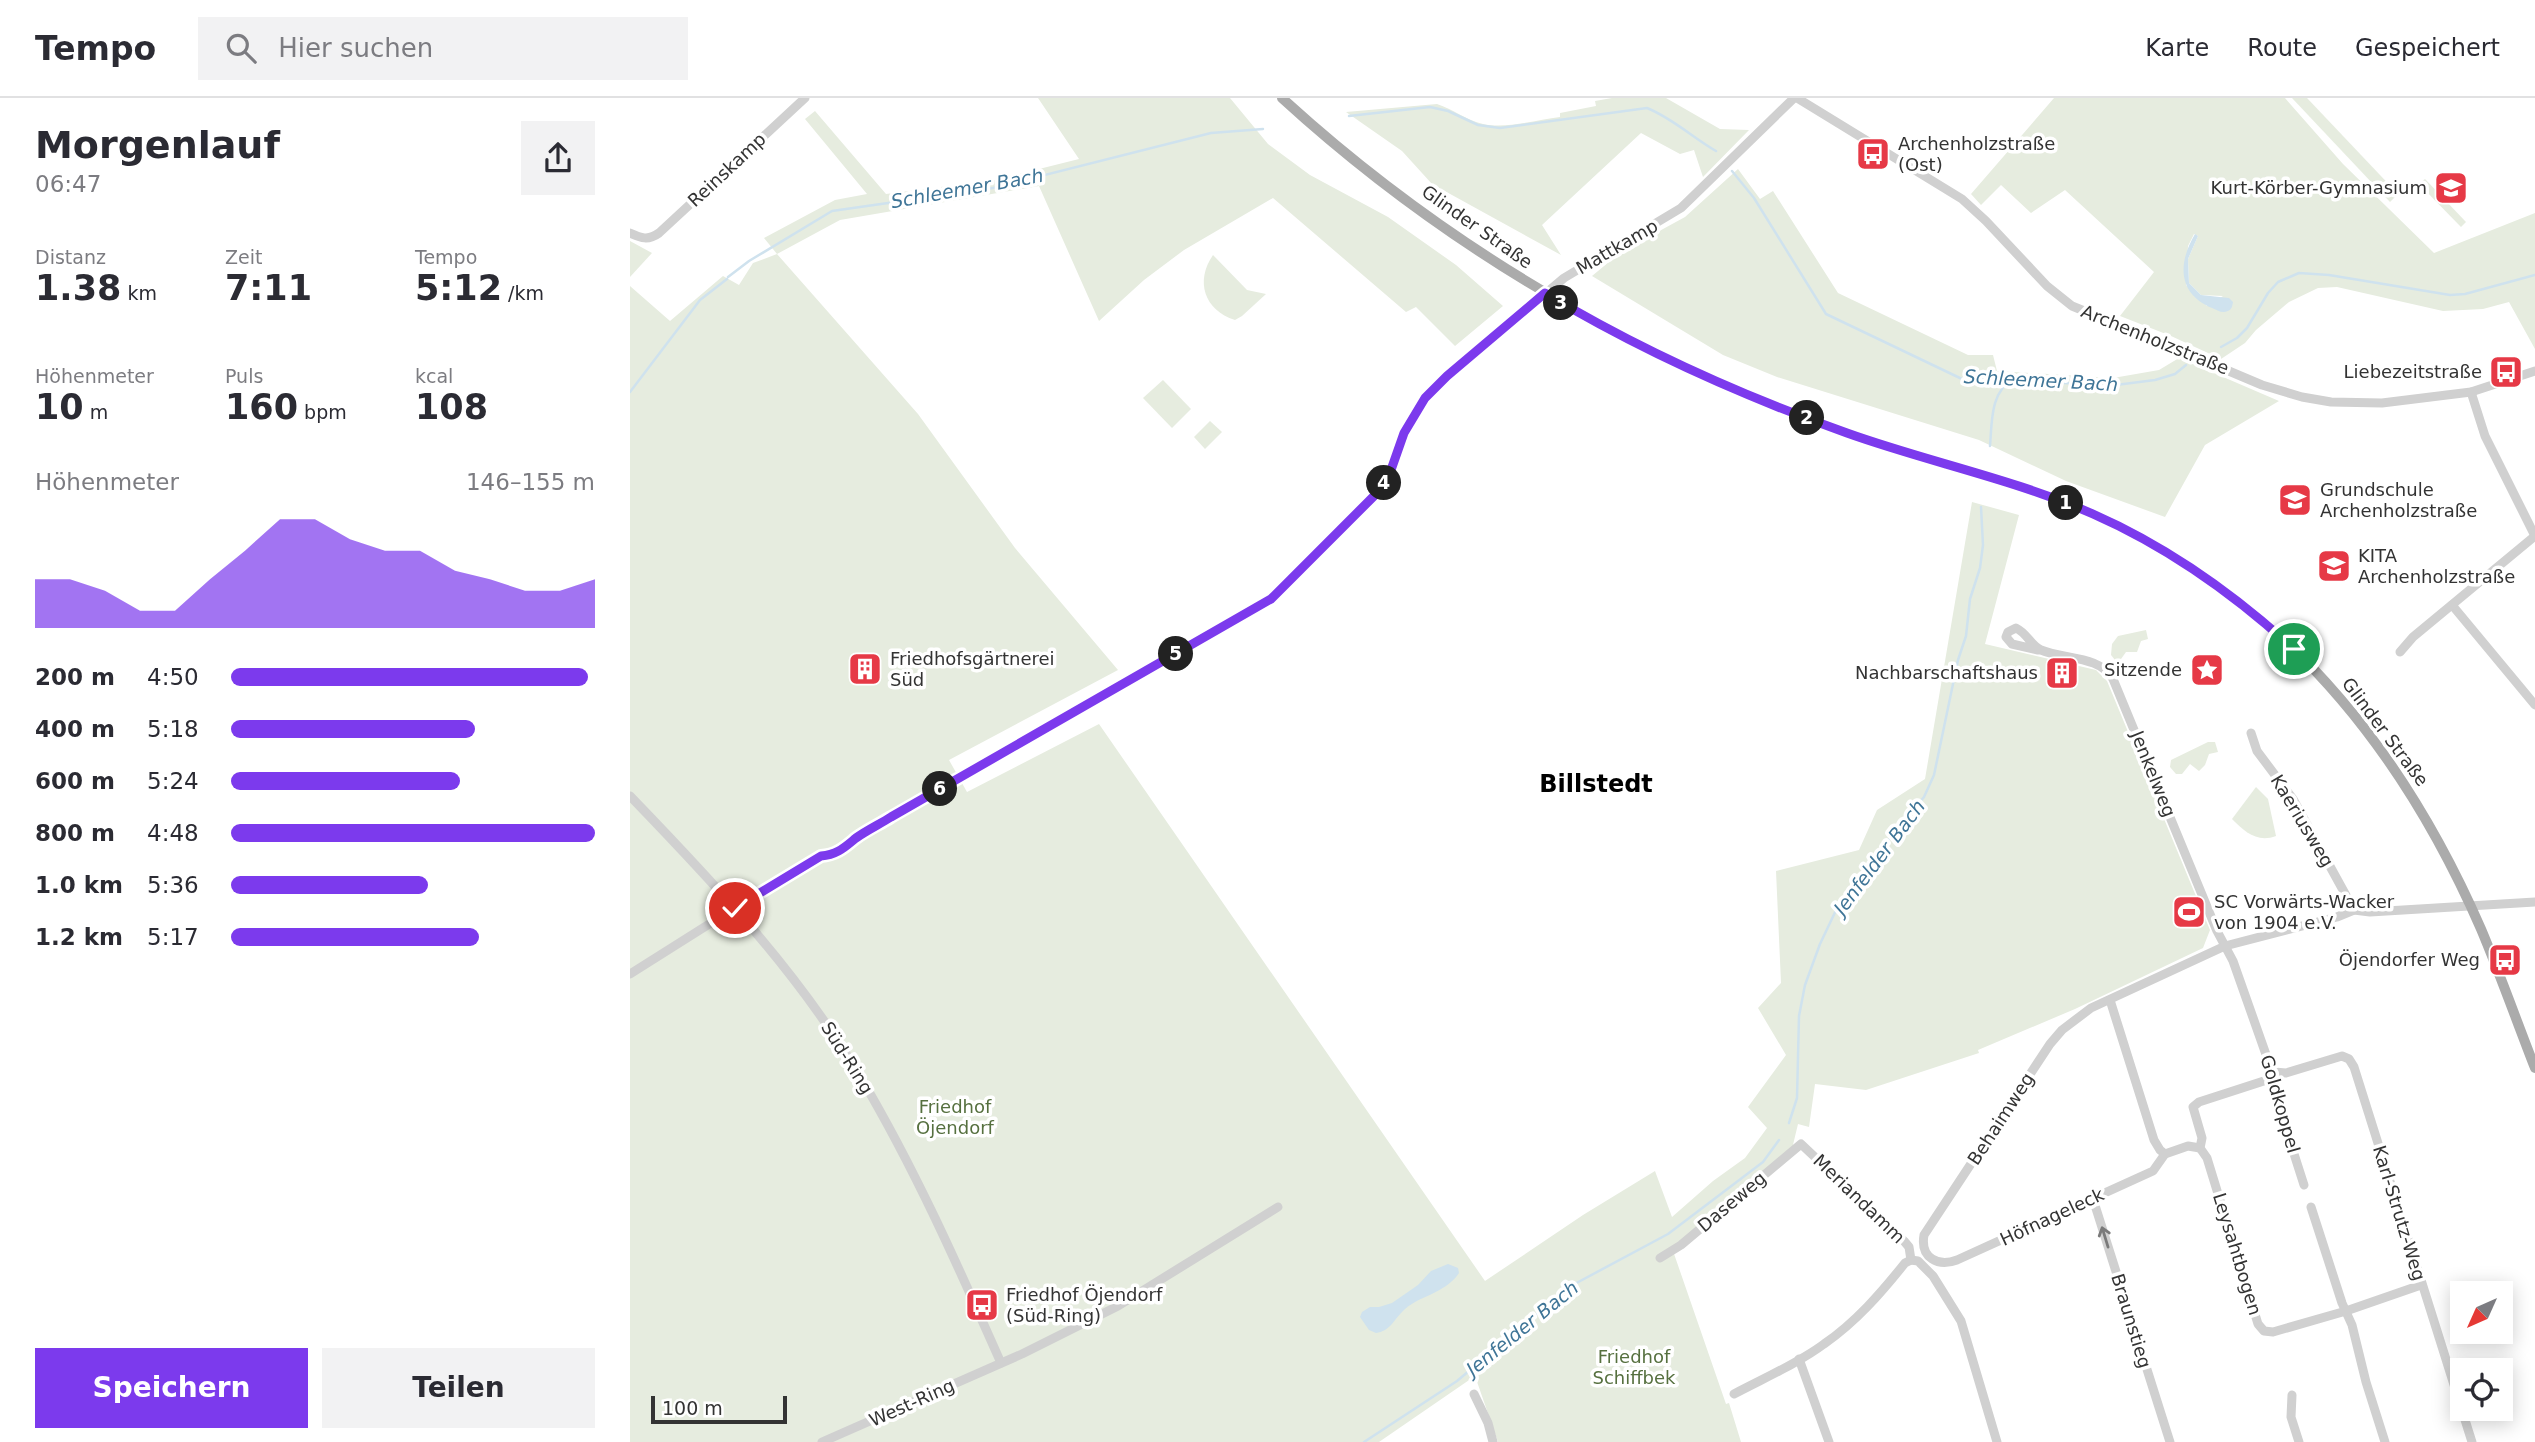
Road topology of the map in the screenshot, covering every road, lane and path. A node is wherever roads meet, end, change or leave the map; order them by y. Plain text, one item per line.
1 (805, 98) edge
2 (1282, 98) edge
3 (1795, 98) edge
4 (630, 233) edge
5 (1545, 293) junction
6 (2535, 372) edge
7 (2471, 392) junction
8 (2535, 536) edge
9 (2452, 605) junction
10 (2038, 650) dead end
11 (2400, 652) dead end
12 (2535, 705) edge
13 (2251, 733) dead end
14 (630, 796) edge
15 (2535, 902) edge
16 (2470, 906) junction
17 (735, 908) junction
18 (2354, 910) junction
19 (2225, 946) junction
20 (630, 974) edge
21 (2110, 1000) junction
22 (2535, 1068) edge
23 (2272, 1076) junction
24 (1801, 1144) joint
25 (2200, 1148) junction
26 (2165, 1154) junction
27 (2304, 1185) dead end
28 (2093, 1199) junction
29 (1278, 1207) dead end
30 (2311, 1208) dead end
31 (1660, 1258) dead end
32 (1931, 1258) joint
33 (1911, 1260) junction
34 (2421, 1285) junction
35 (2346, 1311) junction
36 (1799, 1359) junction
37 (1001, 1363) junction
38 (1474, 1394) dead end
39 (1734, 1394) dead end
40 (2292, 1395) dead end
41 (822, 1442) edge
42 (1493, 1442) edge
43 (1829, 1442) edge
44 (1997, 1442) edge
45 (2170, 1442) edge
46 (2299, 1442) edge
47 (2385, 1442) edge
48 (2472, 1442) edge

1 - 4 street, Reinskamp
2 - 5 main road, Glinder Straße
3 - 5 street, Mattkamp
3 - 7 street, Archenholzstraße
5 - 16 main road, Glinder Straße
5 - 17 street, Mattkamp
6 - 7 street, Archenholzstraße
7 - 8 street
8 - 9 street
9 - 11 street
9 - 12 street
10 - 19 street, Jenkelweg
13 - 18 street, Kaeriusweg
14 - 17 street, Süd-Ring
15 - 16 street
16 - 18 street
16 - 22 main road, Glinder Straße
17 - 20 street, Mattkamp
17 - 37 street, Süd-Ring
18 - 19 street
19 - 21 street
19 - 23 street, Goldkoppel
21 - 26 street
21 - 32 street, Behaimweg
23 - 25 street, Leysahtbogen
23 - 27 street, Goldkoppel
23 - 34 street, Karl-Strutz-Weg
24 - 31 street, Daseweg
24 - 33 street, Meriandamm
25 - 26 street
25 - 35 street, Leysahtbogen
26 - 28 street, Höfnageleck
28 - 32 street, Höfnageleck
45 -> 28 street, Braunstieg
29 - 37 street, West-Ring
30 - 35 street
33 - 36 street
33 - 44 street, Meriandamm
34 - 35 street, Leysahtbogen
34 - 48 street, Karl-Strutz-Weg
35 - 47 street
36 - 39 street
36 - 43 street
37 - 41 street, West-Ring
38 - 42 street
40 - 46 street

